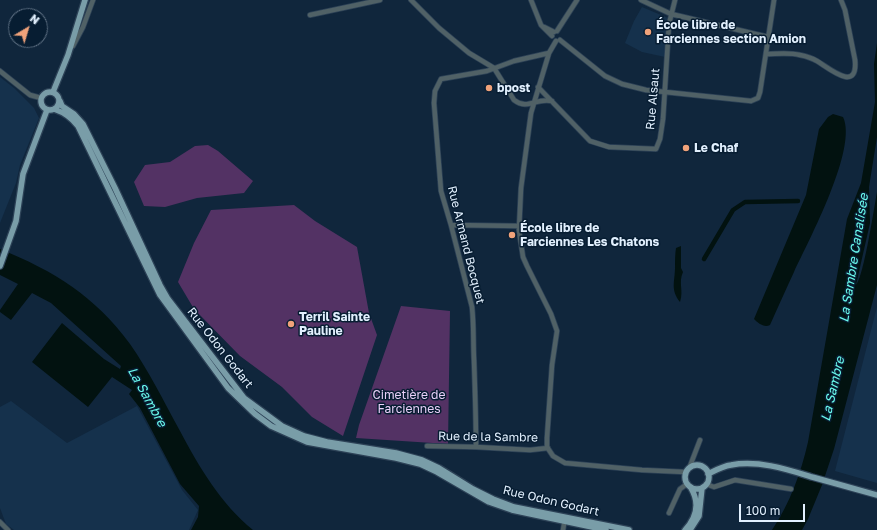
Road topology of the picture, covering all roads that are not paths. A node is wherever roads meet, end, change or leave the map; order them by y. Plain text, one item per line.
1 (85, 0) edge
2 (94, 0) edge
3 (380, 0) edge
4 (411, 0) edge
5 (531, 0) edge
6 (577, 0) edge
7 (641, 0) edge
8 (675, 0) edge
9 (774, 0) edge
10 (841, 0) edge
11 (671, 14) junction
12 (310, 15) dead end
13 (557, 36) junction
14 (768, 37) junction
15 (548, 53) junction
16 (68, 54) junction
17 (766, 54) junction
18 (494, 68) junction
19 (0, 71) edge
20 (538, 87) junction
21 (54, 92) junction
22 (664, 92) junction
23 (41, 98) junction
24 (60, 101) junction
25 (552, 101) junction
26 (534, 103) junction
27 (54, 109) junction
28 (47, 110) junction
29 (452, 224) junction
30 (520, 226) junction
31 (0, 266) edge
32 (700, 440) dead end
33 (427, 446) dead end
34 (476, 447) junction
35 (548, 448) junction
36 (690, 466) junction
37 (685, 472) junction
38 (708, 474) junction
39 (706, 484) junction
40 (689, 486) junction
41 (702, 488) junction
42 (791, 489) dead end
43 (877, 495) edge
44 (669, 513) dead end
45 (565, 519) junction
46 (0, 522) edge
47 (8, 530) edge
48 (563, 530) edge
49 (606, 530) edge
50 (629, 530) edge
51 (684, 530) edge
52 (690, 530) edge

1 - 16 main road
2 - 16 street
3 - 12 street
4 - 18 street
5 - 13 street
6 - 13 street
7 - 11 street
8 - 11 street, Rue Alsaut
9 - 14 street
10 - 17 street
11 - 14 street
11 - 22 street, Rue Alsaut
13 - 15 street
13 - 22 street
14 - 17 street
15 - 18 street, Rue Armand Bocquet
15 - 20 street
16 - 21 main road
17 - 22 street
18 - 26 street
18 - 29 street, Rue Armand Bocquet
19 - 23 street
20 - 25 street, Rue Alsaut
20 - 26 street
21 - 23 main road
21 - 24 main road
22 - 25 street, Rue Alsaut
23 - 28 main road
24 - 27 main road
24 - 45 main road, Rue Odon Godart
25 - 26 street
26 - 30 street
27 - 28 main road
27 - 45 main road, Rue Odon Godart
28 - 31 main road
29 - 30 street
29 - 34 street, Rue Armand Bocquet
30 - 35 street
32 - 36 street
33 - 34 street, Rue de la Sambre
34 - 35 street, Rue de la Sambre
35 - 37 street
36 - 37 main road
36 - 38 main road
37 - 40 main road
38 - 39 main road
38 - 43 main road
39 - 41 main road
39 - 42 street
40 - 41 main road
40 - 44 street
40 - 51 main road
41 - 52 main road
45 - 48 street
45 - 49 main road, Rue Odon Godart
45 - 50 main road, Rue Odon Godart
46 - 47 street

